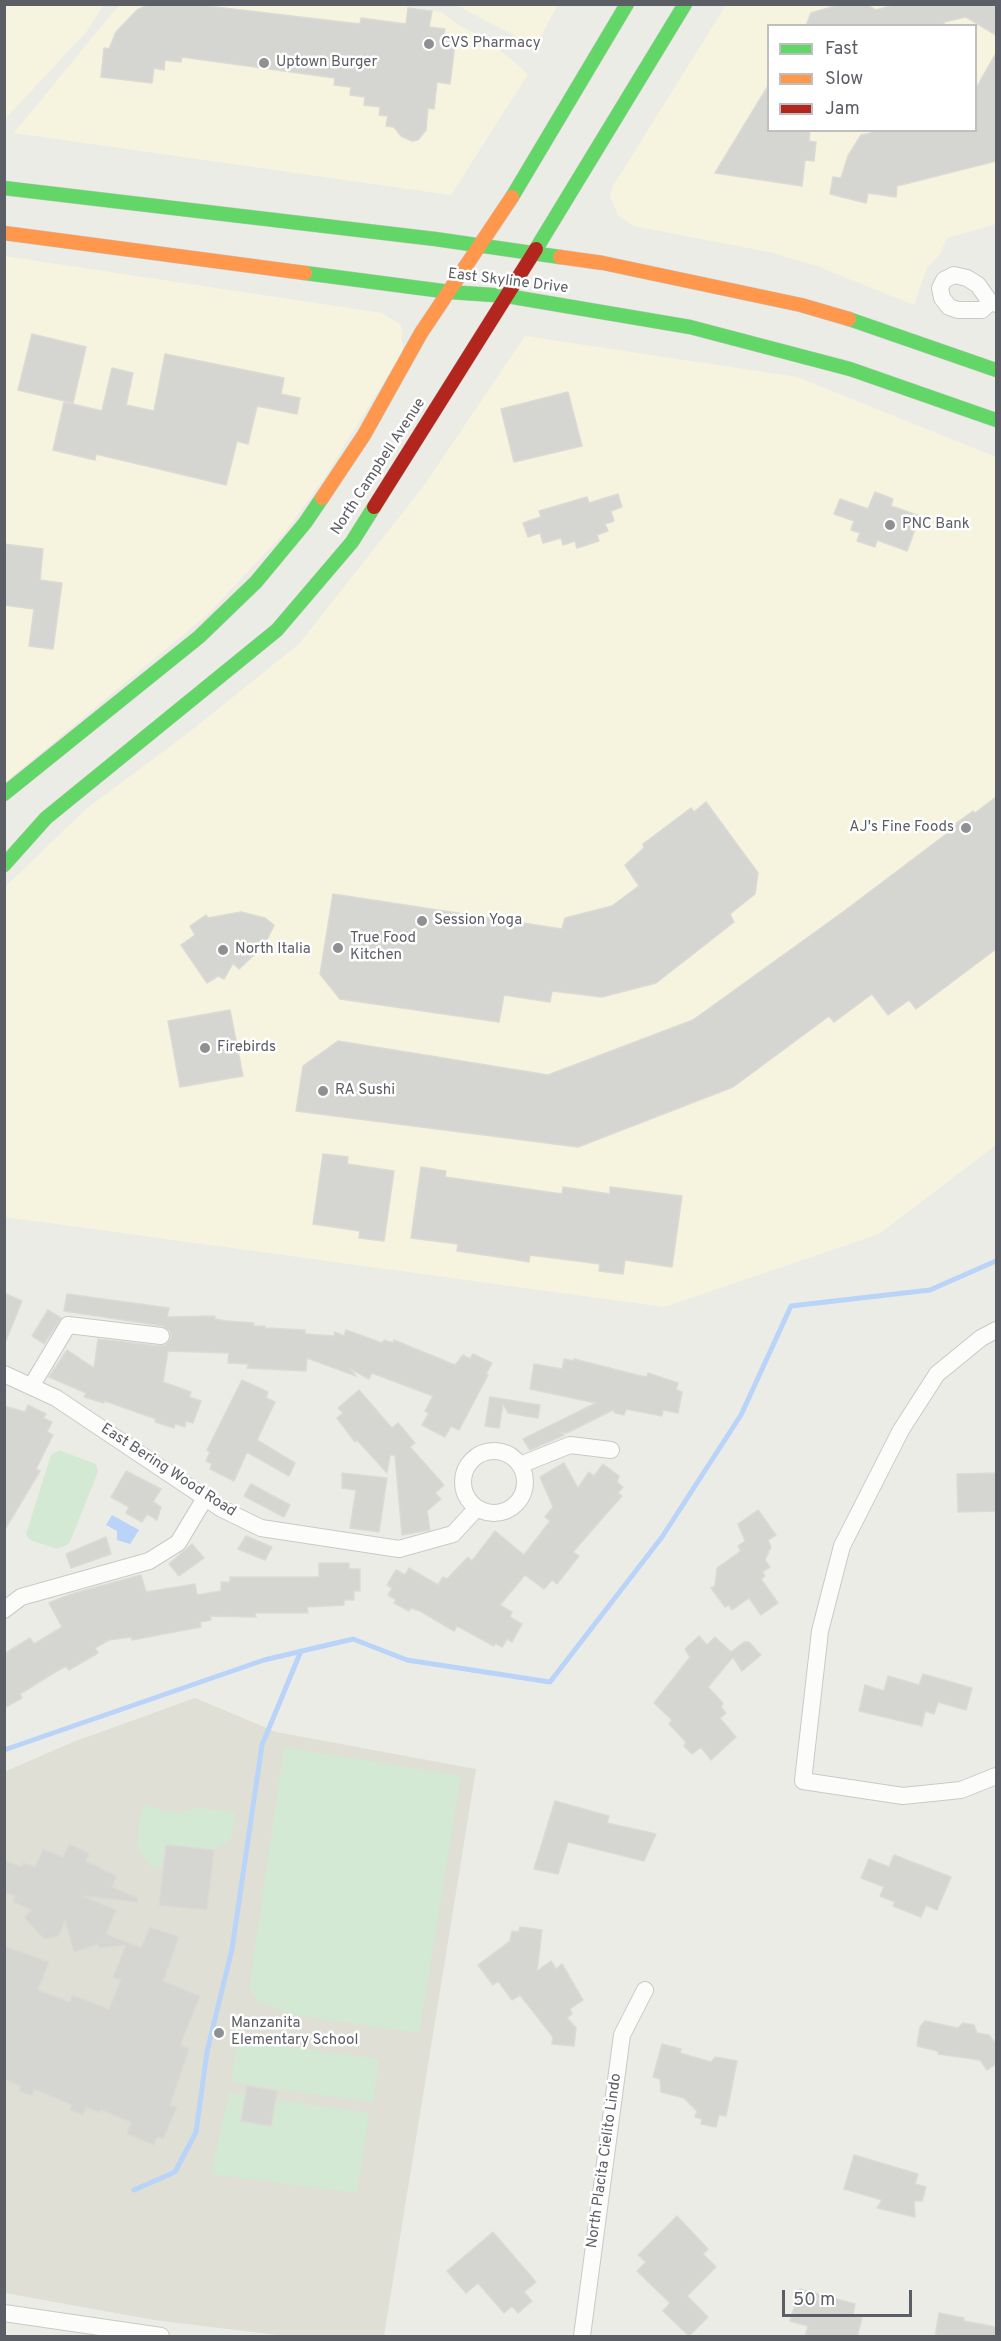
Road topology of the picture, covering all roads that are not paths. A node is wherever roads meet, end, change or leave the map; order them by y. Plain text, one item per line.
1 (627, 4) edge
2 (685, 4) edge
3 (4, 188) edge
4 (4, 233) edge
5 (481, 245) junction
6 (533, 252) junction
7 (450, 292) junction
8 (507, 296) junction
9 (996, 370) edge
10 (996, 420) edge
11 (4, 794) edge
12 (4, 865) edge
13 (996, 1330) edge
14 (161, 1336) dead end
15 (4, 1374) edge
16 (32, 1385) junction
17 (611, 1450) dead end
18 (520, 1465) junction
19 (205, 1498) junction
20 (477, 1508) junction
21 (4, 1610) edge
22 (996, 1776) edge
23 (645, 1990) dead end
24 (4, 2313) edge
25 (161, 2337) edge
26 (582, 2337) edge

1 - 5 main road, North Campbell Avenue
2 - 6 main road, North Campbell Avenue
3 - 5 main road
4 - 7 main road, East Skyline Drive
5 - 6 main road
5 - 7 main road, North Campbell Avenue
6 - 8 main road, North Campbell Avenue
6 - 9 main road
7 - 8 main road, East Skyline Drive
7 - 11 main road, North Campbell Avenue
8 - 10 main road, East Skyline Drive
8 - 12 main road, North Campbell Avenue
13 - 22 street
14 - 16 street
15 - 16 street, East Bering Wood Road
16 - 19 street, East Bering Wood Road
17 - 18 street
18 - 20 street
18 - 20 street
19 - 20 street, East Bering Wood Road
19 - 21 street
23 - 26 street, North Placita Cielito Lindo
24 - 25 street

